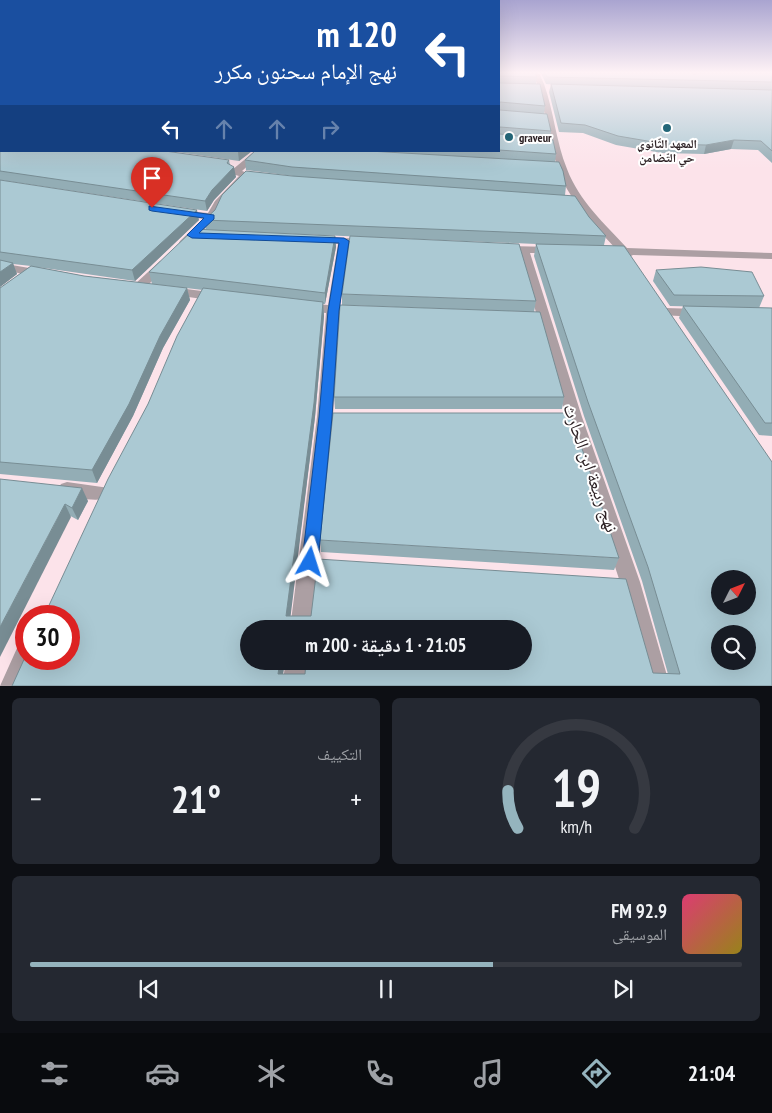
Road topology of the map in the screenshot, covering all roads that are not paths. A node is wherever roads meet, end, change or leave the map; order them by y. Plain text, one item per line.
1 (545, 105) edge
2 (259, 152) edge
3 (171, 211) edge
4 (211, 217) junction
5 (192, 235) junction
6 (211, 236) edge
7 (306, 240) edge
8 (344, 241) junction
9 (384, 243) edge
10 (494, 248) edge
11 (524, 250) junction
12 (568, 250) edge
13 (595, 251) edge
14 (624, 251) junction
15 (772, 256) edge
16 (0, 266) edge
17 (635, 266) edge
18 (32, 272) junction
19 (50, 275) edge
20 (16, 284) edge
21 (122, 285) edge
22 (139, 287) junction
23 (201, 295) junction
24 (655, 297) edge
25 (228, 298) edge
26 (288, 305) edge
27 (193, 310) edge
28 (333, 311) junction
29 (373, 312) edge
30 (665, 312) junction
31 (714, 313) edge
32 (676, 328) edge
33 (326, 417) junction
34 (345, 417) edge
35 (554, 417) edge
36 (574, 417) junction
37 (47, 487) edge
38 (95, 510) edge
39 (304, 620) edge
40 (18, 670) edge
41 (296, 670) edge
42 (11, 686) edge
43 (294, 686) edge
44 (659, 686) edge

1 - 14 street
2 - 4 street
3 - 4 street
4 - 5 street
5 - 6 street
5 - 22 street
7 - 8 street
8 - 9 street
8 - 28 street
10 - 11 street
11 - 12 street
11 - 36 street, نهج ربيعة ابن الحارث
13 - 14 street
14 - 15 street
14 - 17 street
16 - 18 street
18 - 19 street
18 - 20 street
21 - 22 street
22 - 23 street
23 - 25 street
23 - 27 street
24 - 30 street
26 - 28 street
28 - 29 street
28 - 33 street
30 - 31 street
30 - 32 street
33 - 34 street
33 - 39 street
35 - 36 street
36 - 44 street, نهج ربيعة ابن الحارث
37 - 38 street
40 - 42 street
41 - 43 street

